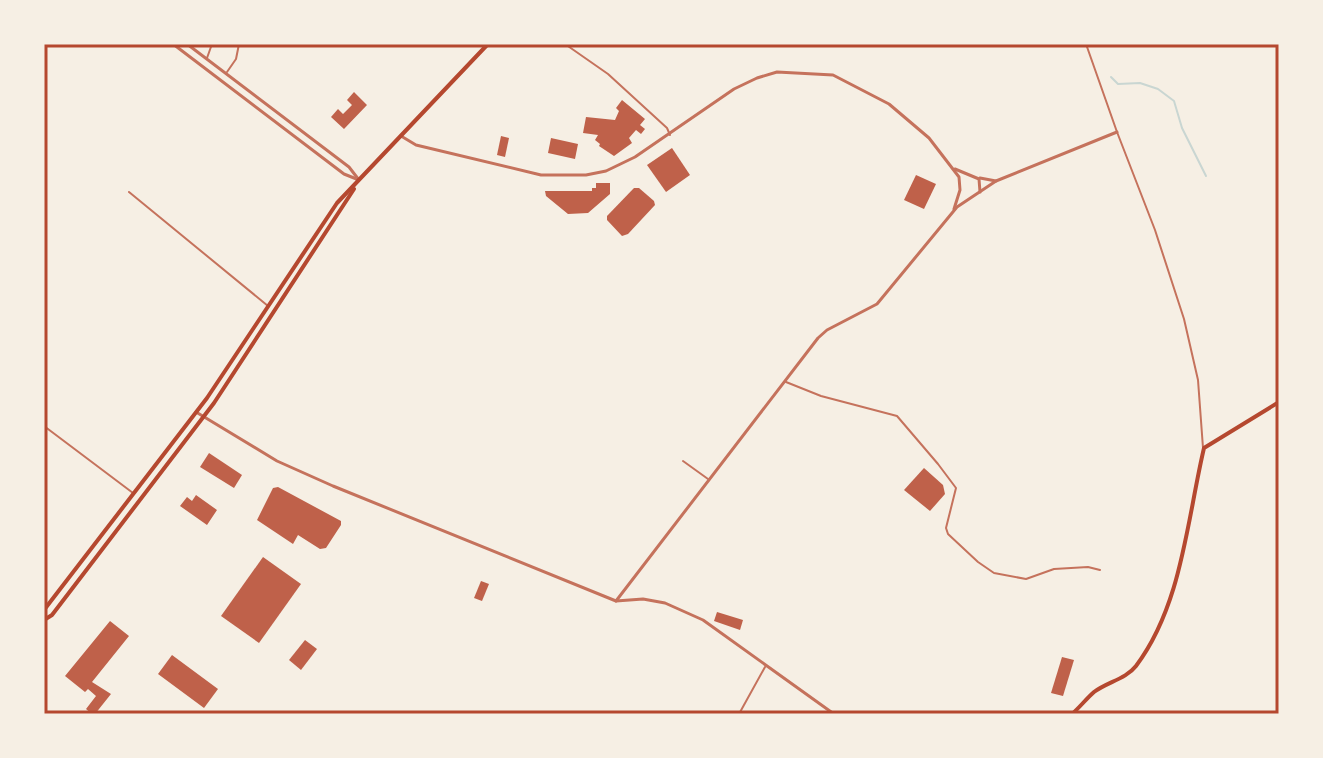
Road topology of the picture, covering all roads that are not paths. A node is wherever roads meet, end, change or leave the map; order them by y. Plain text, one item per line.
1 (173, 44) edge
2 (187, 44) edge
3 (212, 44) edge
4 (239, 44) edge
5 (488, 44) edge
6 (565, 44) edge
7 (1086, 44) edge
8 (206, 58) junction
9 (226, 73) junction
10 (1117, 132) junction
11 (400, 135) junction
12 (670, 135) junction
13 (953, 167) junction
14 (974, 176) junction
15 (359, 180) junction
16 (996, 181) junction
17 (960, 188) junction
18 (129, 192) dead end
19 (976, 196) junction
20 (954, 209) junction
21 (269, 307) junction
22 (785, 382) junction
23 (1279, 402) edge
24 (196, 412) junction
25 (204, 417) junction
26 (44, 426) edge
27 (1204, 448) junction
28 (683, 461) dead end
29 (709, 480) junction
30 (134, 494) junction
31 (1100, 570) dead end
32 (616, 601) junction
33 (45, 609) edge
34 (45, 620) edge
35 (765, 665) junction
36 (739, 714) edge
37 (834, 714) edge
38 (1072, 714) edge

1 - 15 street
2 - 8 street
3 - 8 street
4 - 9 street
5 - 11 main road
6 - 12 street
7 - 10 street
8 - 9 street
9 - 15 street
10 - 16 street
10 - 27 street
11 - 12 street
11 - 15 main road
12 - 13 street
13 - 14 street
13 - 17 street
14 - 16 street
14 - 17 street
14 - 19 street
15 - 21 main road
15 - 25 main road
16 - 19 street
17 - 19 street
17 - 20 street
18 - 21 street
19 - 20 street
20 - 22 street
21 - 24 main road
22 - 29 street
22 - 31 street
23 - 27 main road
24 - 25 street
24 - 30 main road
25 - 32 street
25 - 34 main road
26 - 30 street
27 - 38 main road
28 - 29 street
29 - 32 street
30 - 33 main road
32 - 35 street
35 - 36 street
35 - 37 street

